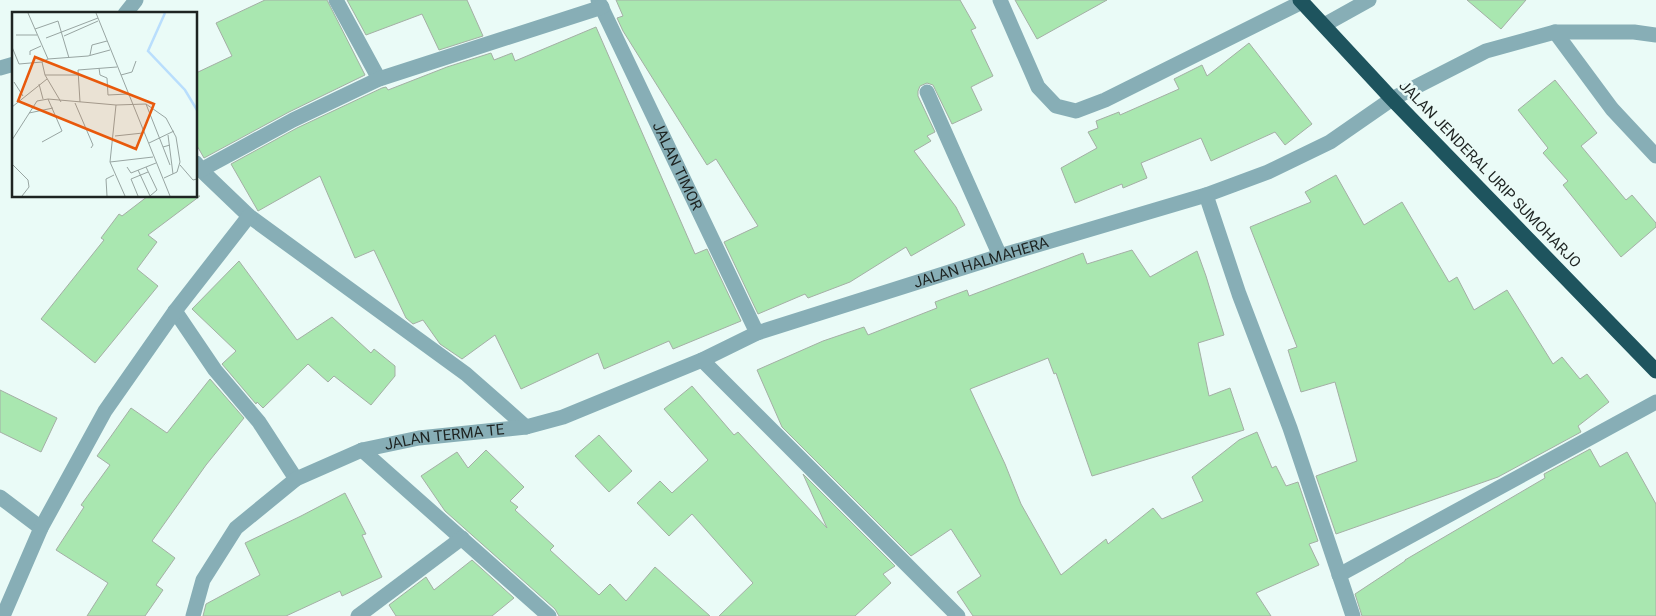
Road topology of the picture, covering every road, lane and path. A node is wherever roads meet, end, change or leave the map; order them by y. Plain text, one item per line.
1 (136, 0) edge
2 (336, 0) edge
3 (1000, 0) edge
4 (1369, 0) edge
5 (1301, 1) edge
6 (600, 4) edge
7 (127, 12) edge
8 (1324, 25) junction
9 (1555, 32) junction
10 (1656, 35) edge
11 (379, 79) junction
12 (926, 92) dead end
13 (1392, 99) junction
14 (1656, 156) edge
15 (199, 166) edge
16 (1206, 195) junction
17 (249, 216) junction
18 (1000, 256) junction
19 (175, 311) junction
20 (757, 333) junction
21 (702, 360) junction
22 (1656, 371) edge
23 (1656, 402) edge
24 (526, 427) junction
25 (362, 450) junction
26 (296, 479) junction
27 (0, 498) edge
28 (41, 528) junction
29 (462, 538) junction
30 (1339, 576) junction
31 (3, 616) edge
32 (193, 616) edge
33 (358, 616) edge
34 (549, 616) edge
35 (958, 616) edge
36 (1353, 616) edge

1 - 7 street
2 - 11 street
3 - 5 street
4 - 8 street
5 - 8 highway, JALAN JENDERAL URIP SUMOHARJO
6 - 11 street
6 - 20 street, JALAN TIMOR
8 - 13 highway, JALAN JENDERAL URIP SUMOHARJO
9 - 10 street, JALAN HALMAHERA
9 - 13 street, JALAN HALMAHERA
9 - 14 street
11 - 15 street
12 - 18 street
13 - 16 street, JALAN HALMAHERA
13 - 22 highway, JALAN JENDERAL URIP SUMOHARJO
15 - 17 street
16 - 18 street, JALAN HALMAHERA
16 - 30 street
17 - 19 street
17 - 24 street
18 - 20 street, JALAN HALMAHERA
19 - 26 street
19 - 28 street
20 - 21 street, JALAN TERMA TE
21 - 24 street, JALAN TERMA TE
21 - 35 street
23 - 30 street
24 - 25 street, JALAN TERMA TE
25 - 26 street, JALAN TERMA TE
25 - 29 street
26 - 32 street, JALAN TERMA TE
27 - 28 street
28 - 31 street
29 - 33 street
29 - 34 street
30 - 36 street

